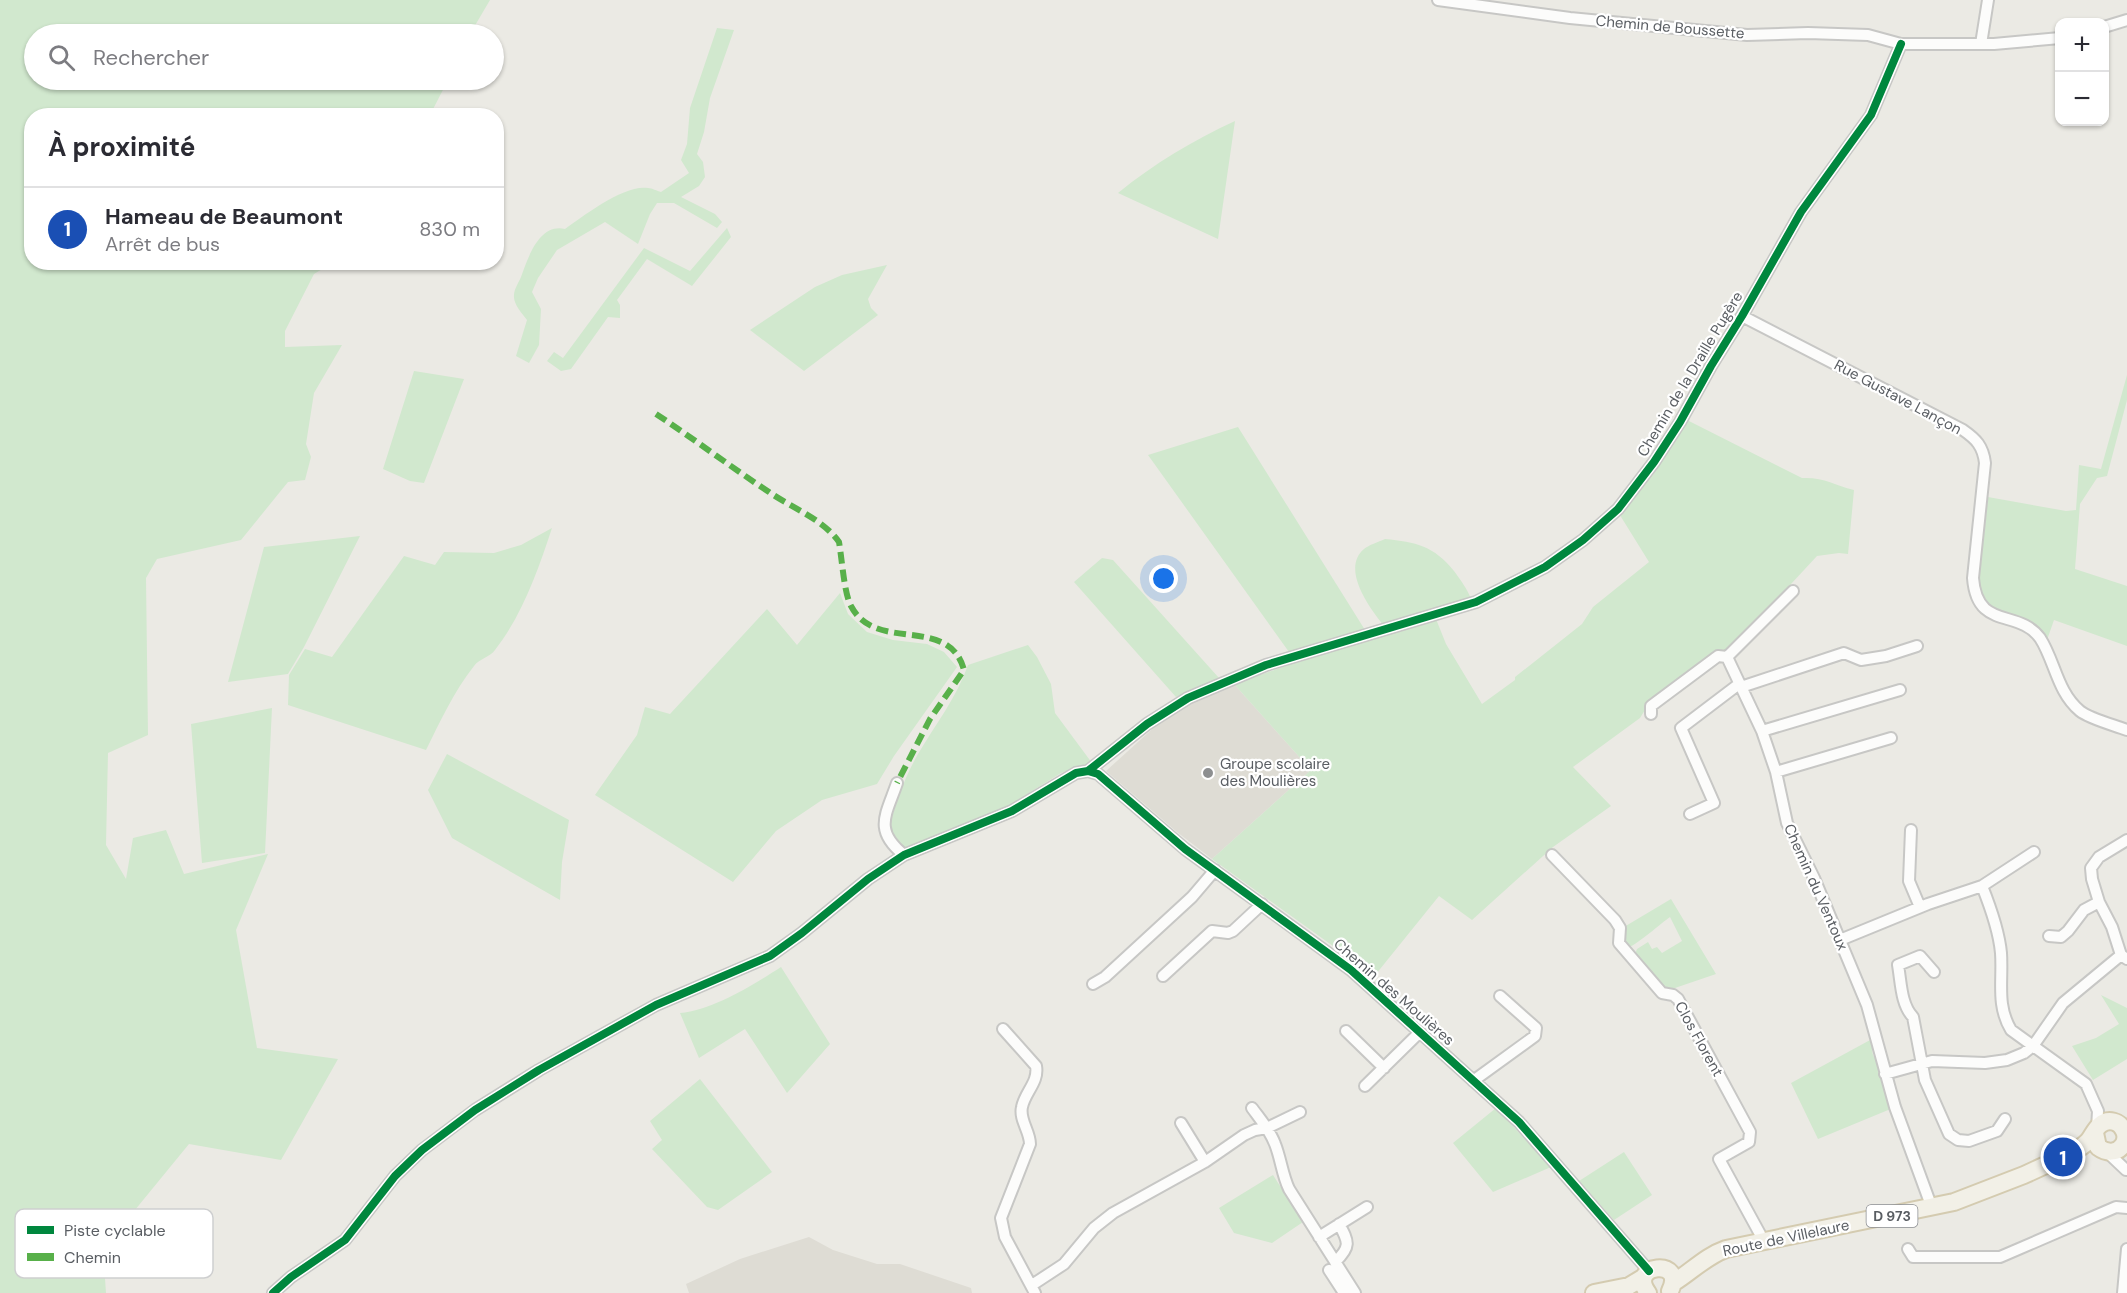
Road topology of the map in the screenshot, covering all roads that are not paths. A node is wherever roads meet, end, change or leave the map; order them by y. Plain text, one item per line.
1 (1438, 0) edge
2 (1988, 0) edge
3 (2127, 20) edge
4 (2109, 25) edge
5 (2055, 38) edge
6 (1901, 44) junction
7 (1981, 44) junction
8 (1742, 316) junction
9 (1793, 591) dead end
10 (1917, 646) dead end
11 (1727, 657) junction
12 (1740, 685) junction
13 (1900, 690) dead end
14 (1651, 714) dead end
15 (2127, 730) edge
16 (1762, 731) junction
17 (1891, 738) dead end
18 (1088, 771) junction
19 (1776, 772) junction
20 (897, 783) dead end
21 (1690, 814) dead end
22 (1911, 830) dead end
23 (2127, 840) edge
24 (2034, 852) dead end
25 (904, 855) junction
26 (1552, 855) dead end
27 (1215, 870) junction
28 (1982, 886) junction
29 (2099, 902) junction
30 (1262, 904) junction
31 (1920, 907) junction
32 (2049, 936) dead end
33 (1840, 940) junction
34 (2124, 957) edge
35 (1934, 972) dead end
36 (1162, 976) dead end
37 (1093, 984) dead end
38 (1500, 996) dead end
39 (1003, 1029) dead end
40 (1346, 1031) dead end
41 (1420, 1032) junction
42 (2033, 1046) junction
43 (1923, 1063) junction
44 (1384, 1068) junction
45 (1885, 1074) junction
46 (1473, 1081) junction
47 (1365, 1086) dead end
48 (1252, 1108) dead end
49 (1300, 1112) dead end
50 (2005, 1119) dead end
51 (1181, 1123) dead end
52 (1267, 1128) junction
53 (2112, 1133) edge
54 (1205, 1162) junction
55 (2127, 1172) edge
56 (1367, 1207) dead end
57 (1932, 1208) junction
58 (2127, 1208) edge
59 (1339, 1224) junction
60 (1319, 1237) junction
61 (1760, 1241) junction
62 (1908, 1249) dead end
63 (2127, 1249) edge
64 (1332, 1266) junction
65 (1670, 1282) edge
66 (1647, 1283) edge
67 (1033, 1289) edge
68 (273, 1293) edge
69 (1344, 1293) edge
70 (1355, 1293) edge
71 (1594, 1293) edge
72 (2123, 1293) edge

1 - 6 street, Chemin de Boussette
2 - 7 street
3 - 4 street
5 - 7 street, Chemin de Boussette
6 - 7 street, Chemin de Boussette
6 - 8 street, Chemin de la Draille Pugère
8 - 15 street, Rue Gustave Lançon
8 - 18 street, Chemin de la Draille Pugère
9 - 11 street
10 - 12 street
11 - 12 street, Chemin du Ventoux
11 - 14 street
12 - 16 street, Chemin du Ventoux
12 - 21 street
13 - 16 street
16 - 19 street, Chemin du Ventoux
17 - 19 street
18 - 25 street, Chemin de la Draille Pugère
18 - 27 street, Chemin des Moulières
19 - 33 street, Chemin du Ventoux
20 - 25 street
22 - 31 street
23 - 29 street
24 - 28 street
25 - 68 street, Chemin de la Draille Pugère
26 - 61 street, Clos Florent
27 - 30 street, Chemin des Moulières
27 - 37 street
28 - 31 street
28 - 42 street
29 - 32 street
29 - 34 street
30 - 36 street
30 - 41 street, Chemin des Moulières
31 - 33 street
33 - 45 street, Chemin du Ventoux
34 - 42 street
35 - 43 street
38 - 46 street
39 - 67 street
40 - 44 street
41 - 44 street
41 - 46 street, Chemin des Moulières
42 - 43 street
42 - 53 street
43 - 45 street
43 - 50 street
44 - 47 street
45 - 57 street, Chemin du Ventoux
46 - 66 street, Chemin des Moulières
48 - 52 street
49 - 52 street
51 - 54 street
52 - 54 street
52 - 60 street
53 - 55 street
53 - 57 main road, Route de Villelaure / D 973
54 - 67 street
56 - 59 street
57 - 61 main road, Route de Villelaure / D 973
58 - 62 street
59 - 60 street
59 - 64 street
60 - 64 street
61 - 65 main road, Route de Villelaure / D 973
63 - 72 street
64 - 69 street
64 - 70 street
65 - 66 main road, Route de Villelaure
66 - 71 main road

